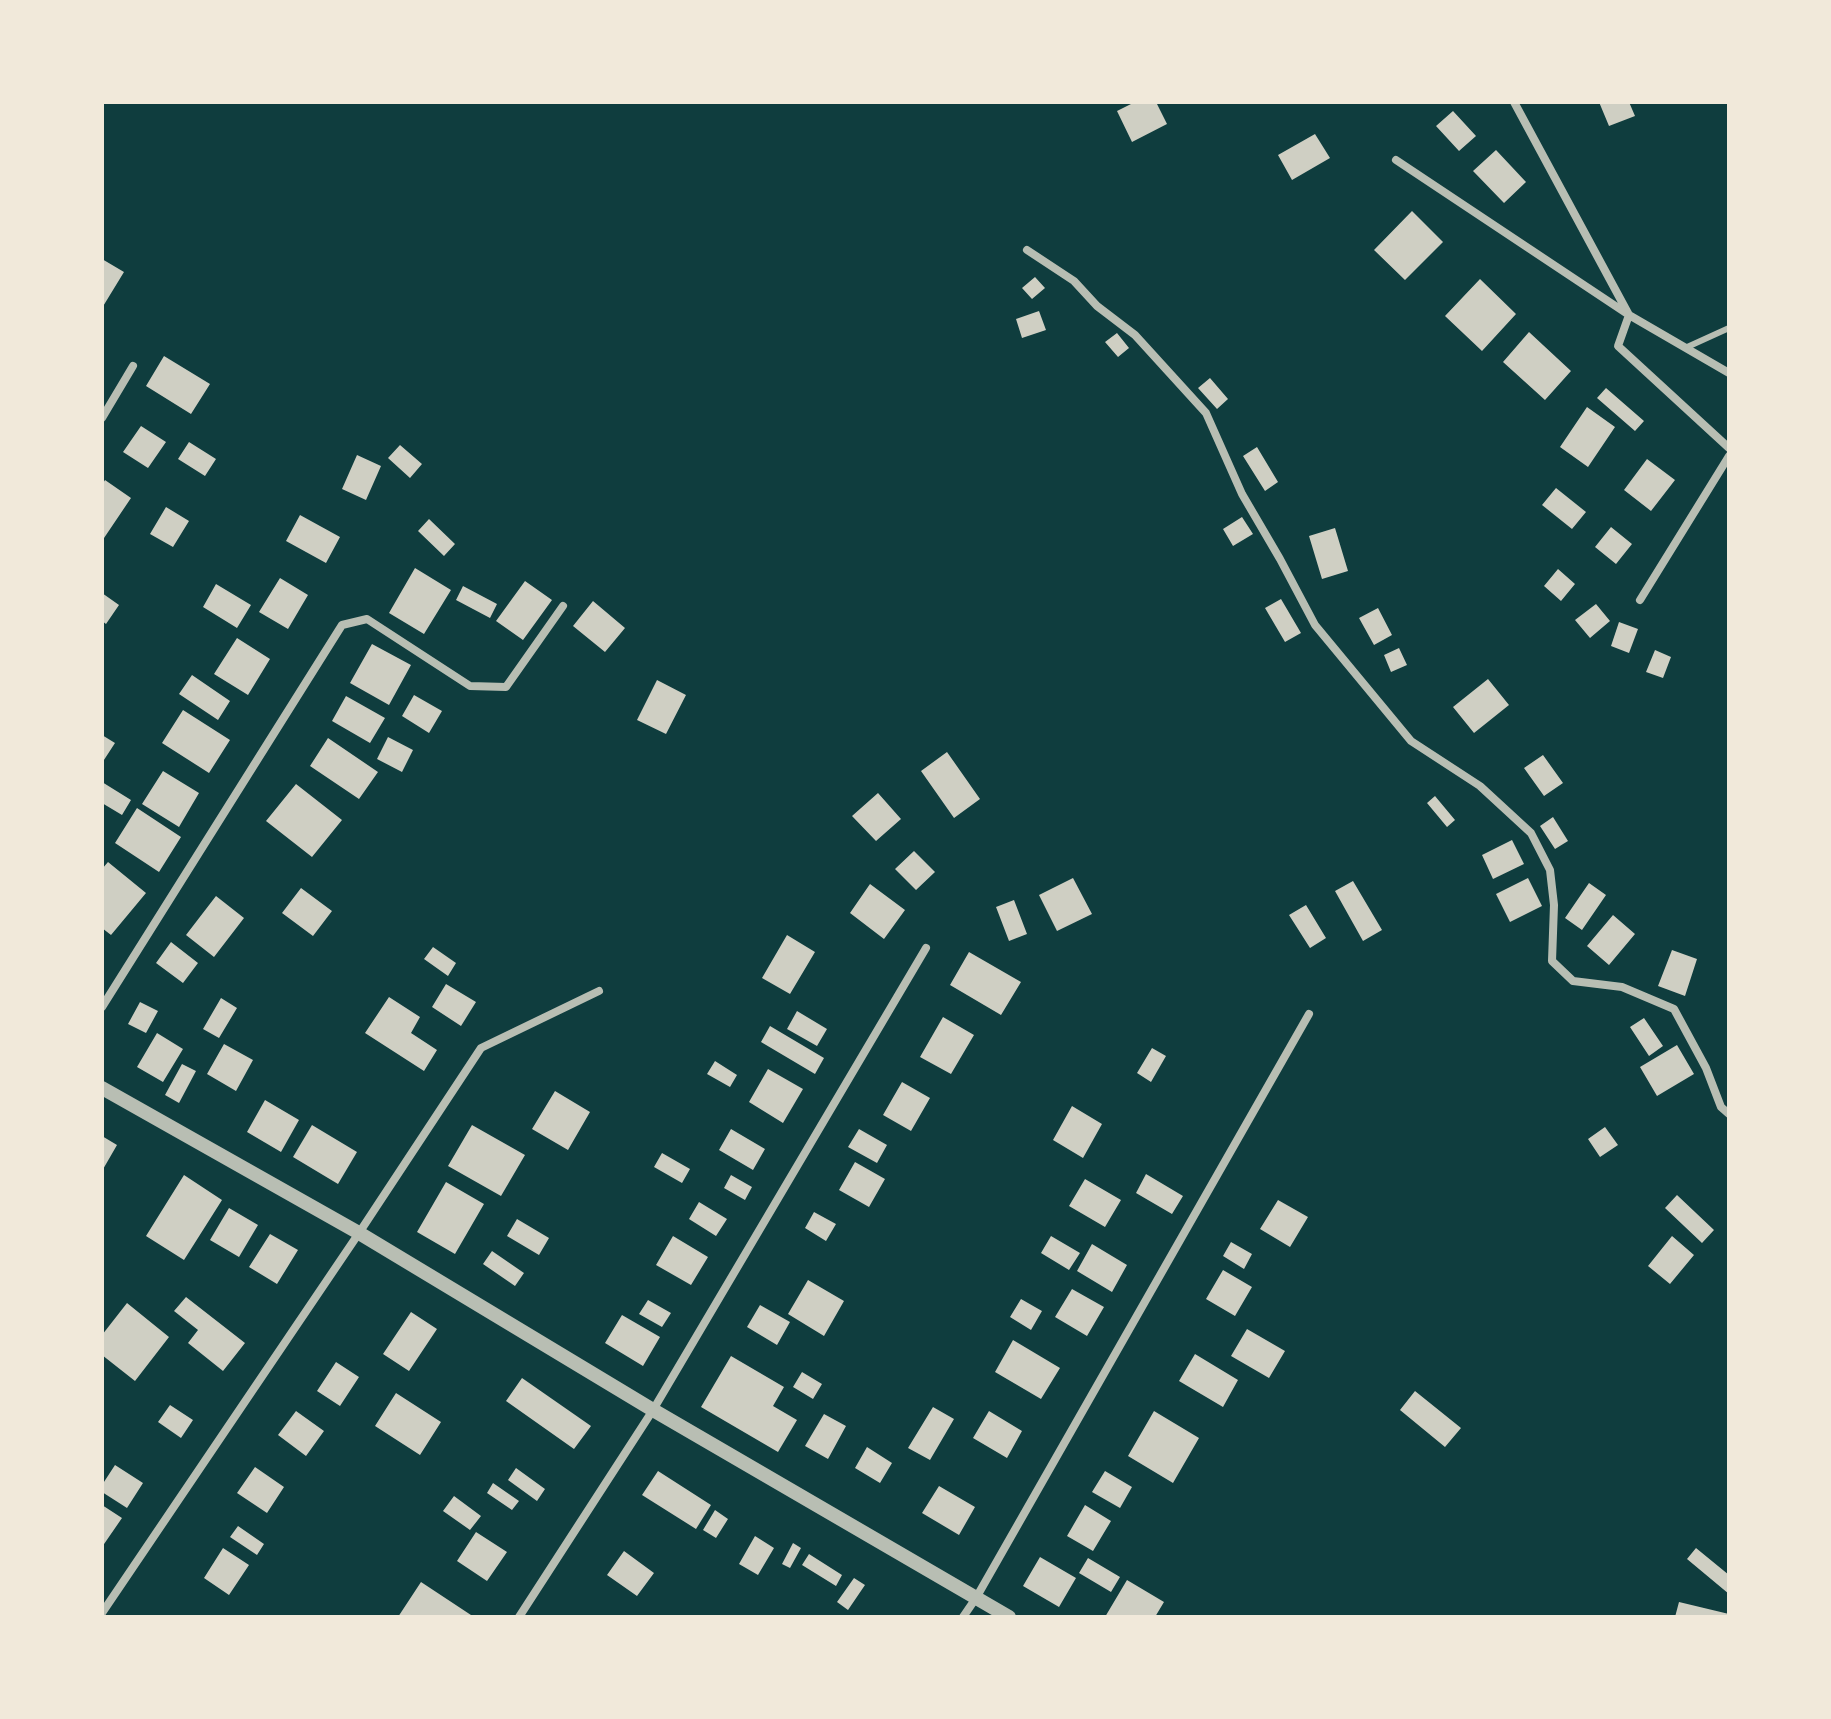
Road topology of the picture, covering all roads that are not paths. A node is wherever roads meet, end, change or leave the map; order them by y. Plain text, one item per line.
1 (1514, 102) edge
2 (1396, 160) dead end
3 (1027, 250) dead end
4 (1629, 315) junction
5 (1729, 328) edge
6 (1685, 348) junction
7 (133, 366) dead end
8 (1729, 373) edge
9 (102, 418) edge
10 (1729, 448) edge
11 (1729, 456) edge
12 (1640, 600) dead end
13 (563, 606) dead end
14 (926, 948) dead end
15 (599, 991) dead end
16 (102, 1007) edge
17 (1309, 1014) dead end
18 (102, 1088) edge
19 (1729, 1114) edge
20 (359, 1233) junction
21 (653, 1410) junction
22 (976, 1598) junction
23 (102, 1613) edge
24 (519, 1617) edge
25 (963, 1617) edge
26 (1009, 1617) edge

1 - 4 street
2 - 4 street
3 - 19 street
4 - 6 street
4 - 10 street
5 - 6 lane
6 - 8 street
7 - 9 street
11 - 12 street
13 - 16 street
14 - 21 street
15 - 20 street
17 - 22 street
18 - 20 street
20 - 21 street
20 - 23 street
21 - 22 street
21 - 24 street
22 - 25 street
22 - 26 street

